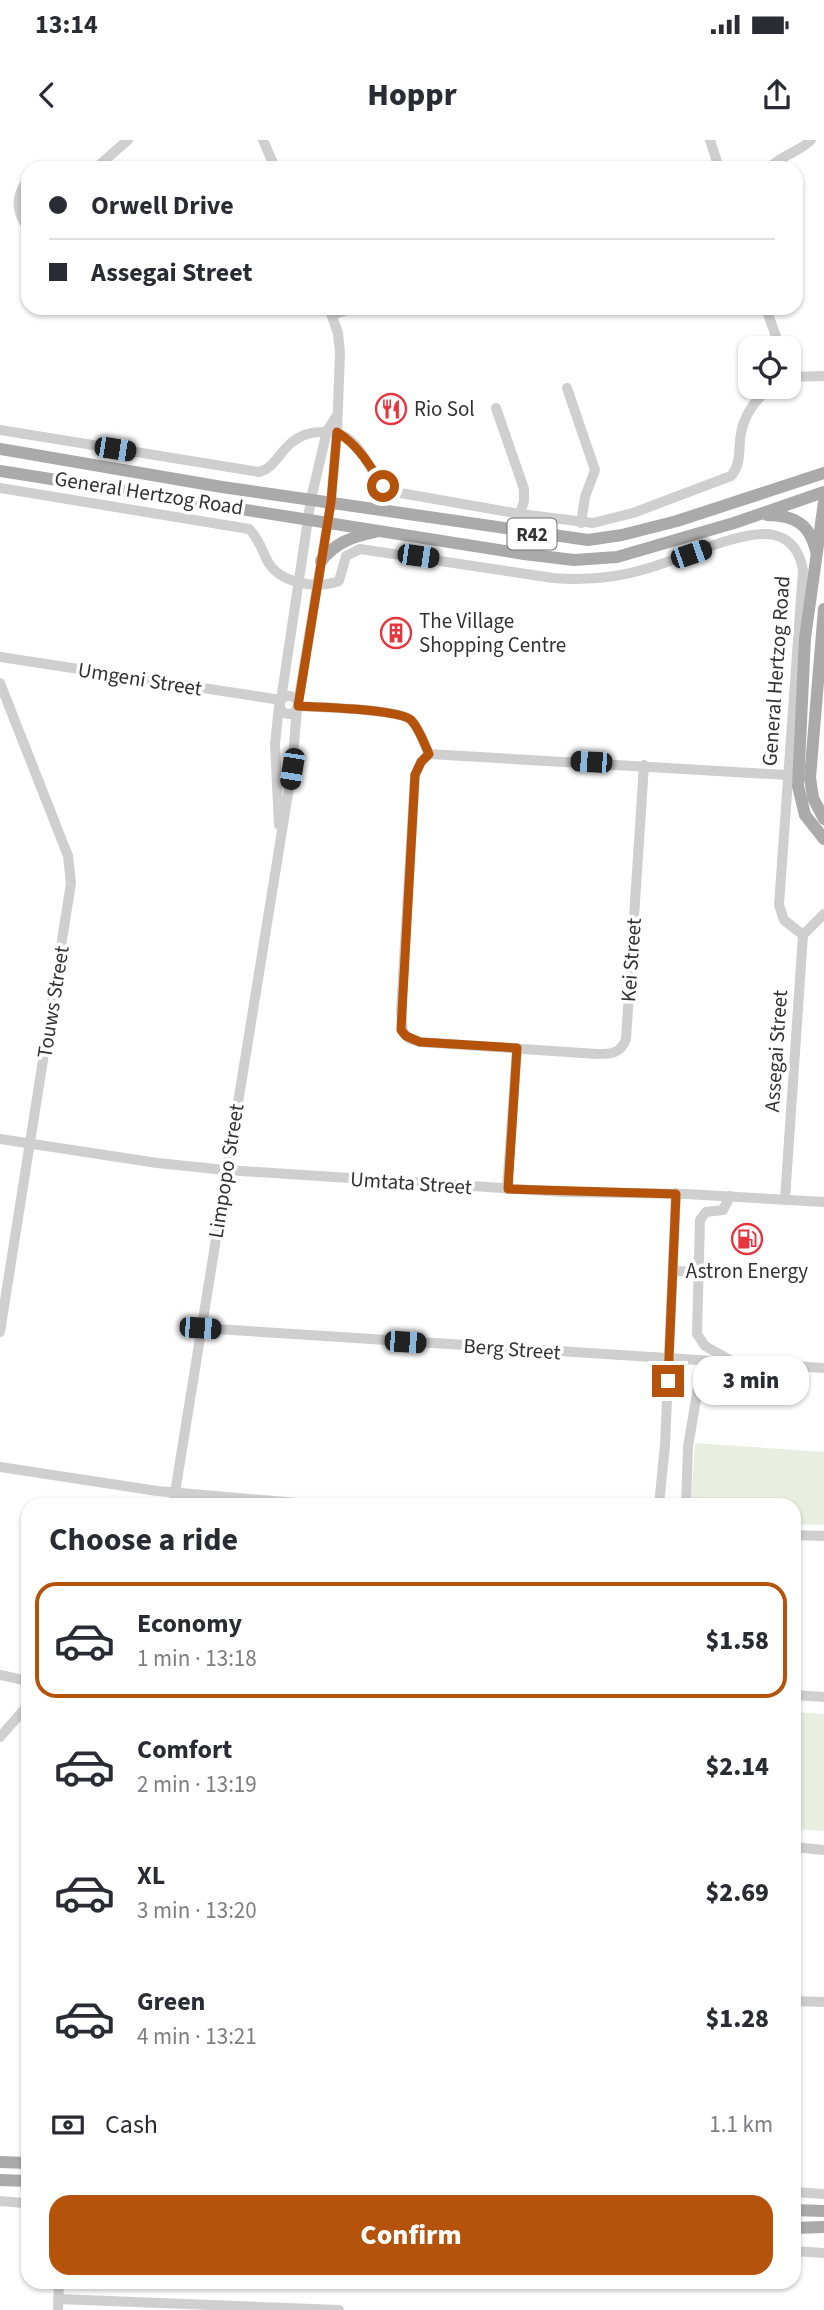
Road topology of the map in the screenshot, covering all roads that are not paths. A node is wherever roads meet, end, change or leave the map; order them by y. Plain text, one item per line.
1 (128, 140) edge
2 (263, 140) edge
3 (710, 140) edge
4 (811, 140) edge
5 (104, 161) edge
6 (272, 161) edge
7 (717, 161) edge
8 (776, 161) edge
9 (21, 192) edge
10 (21, 218) edge
11 (332, 315) edge
12 (768, 315) edge
13 (776, 336) edge
14 (801, 376) edge
15 (824, 376) edge
16 (567, 388) dead end
17 (758, 399) edge
18 (496, 408) dead end
19 (0, 430) edge
20 (332, 432) junction
21 (0, 449) edge
22 (0, 471) edge
23 (824, 473) edge
24 (0, 488) edge
25 (824, 492) edge
26 (311, 499) junction
27 (331, 502) junction
28 (824, 502) edge
29 (520, 514) junction
30 (307, 519) junction
31 (746, 519) junction
32 (327, 522) junction
33 (581, 523) junction
34 (379, 531) junction
35 (817, 555) junction
36 (321, 561) junction
37 (297, 582) junction
38 (318, 585) junction
39 (824, 609) edge
40 (0, 657) edge
41 (0, 683) edge
42 (280, 703) junction
43 (298, 706) junction
44 (429, 754) junction
45 (644, 765) junction
46 (787, 775) junction
47 (824, 818) edge
48 (280, 838) junction
49 (824, 839) edge
50 (824, 914) edge
51 (803, 935) junction
52 (517, 1048) junction
53 (0, 1139) edge
54 (31, 1144) junction
55 (226, 1170) junction
56 (508, 1189) junction
57 (676, 1194) junction
58 (730, 1196) junction
59 (785, 1199) junction
60 (824, 1202) edge
61 (674, 1271) junction
62 (700, 1272) junction
63 (200, 1328) junction
64 (0, 1332) edge
65 (669, 1360) junction
66 (738, 1364) junction
67 (824, 1368) edge
68 (665, 1445) junction
69 (688, 1447) junction
70 (0, 1467) edge
71 (175, 1493) junction
72 (174, 1498) edge
73 (235, 1498) edge
74 (660, 1498) edge
75 (686, 1498) edge
76 (801, 1535) edge
77 (824, 1536) edge
78 (0, 1675) edge
79 (21, 1680) edge
80 (801, 1695) edge
81 (824, 1697) edge
82 (21, 1713) edge
83 (0, 1737) edge
84 (801, 1848) edge
85 (824, 1850) edge
86 (801, 2001) edge
87 (824, 2003) edge
88 (0, 2162) edge
89 (21, 2163) edge
90 (0, 2180) edge
91 (21, 2181) edge
92 (801, 2192) edge
93 (824, 2194) edge
94 (0, 2201) edge
95 (21, 2203) edge
96 (801, 2210) edge
97 (824, 2211) edge
98 (824, 2227) edge
99 (801, 2228) edge
100 (801, 2251) edge
101 (824, 2253) edge
102 (58, 2305) edge
103 (181, 2307) edge
104 (298, 2309) edge
105 (339, 2310) edge

1 - 5 street
2 - 6 street
3 - 7 street
4 - 8 street
9 - 10 street
11 - 20 street
12 - 13 street
14 - 15 street
16 - 33 street
17 - 33 street
18 - 29 street
19 - 20 street, General Hertzog Road
20 - 26 street, Limpopo Street
20 - 27 street, Limpopo Street
20 - 29 street
21 - 26 main road, General Hertzog Road / R42
22 - 30 main road, General Hertzog Road / R42
23 - 27 main road, General Hertzog Road / R42
24 - 37 street, General Hertzog Road
25 - 31 main road, General Hertzog Road / R42
26 - 27 main road, General Hertzog Road / R42
26 - 30 street, Limpopo Street
27 - 32 street, Limpopo Street
28 - 35 main road
29 - 33 street
30 - 32 main road, General Hertzog Road / R42
30 - 37 street, Limpopo Street
31 - 34 main road, General Hertzog Road / R42
31 - 35 main road
32 - 34 main road, General Hertzog Road / R42
32 - 36 street, Limpopo Street
34 - 36 main road
35 - 49 main road
36 - 38 street, Limpopo Street
37 - 38 street, General Hertzog Road
37 - 42 street, Limpopo Street
38 - 43 street, Limpopo Street
38 - 46 street, General Hertzog Road
39 - 47 main road
40 - 42 street, Umgeni Street
41 - 54 street, Touws Street
42 - 43 street, Umgeni Street
42 - 48 street, Limpopo Street
43 - 44 street
43 - 48 street, Limpopo Street
44 - 45 street
44 - 52 street, Kei Street
45 - 46 street
45 - 52 street, Kei Street
46 - 51 street, General Hertzog Road
48 - 55 street, Limpopo Street
50 - 51 street
51 - 59 street, Assegai Street
52 - 56 street
53 - 54 street, Umtata Street
54 - 55 street, Umtata Street
54 - 64 street, Touws Street
55 - 56 street, Umtata Street
55 - 63 street, Limpopo Street
56 - 57 street, Umtata Street
57 - 58 street, Umtata Street
57 - 61 street
58 - 59 street, Umtata Street
58 - 62 street
59 - 60 street, Umtata Street
61 - 62 street
61 - 65 street
62 - 66 street
63 - 65 street, Berg Street
63 - 71 street, Limpopo Street
65 - 66 street, Berg Street
65 - 68 street
66 - 67 street, Berg Street
66 - 69 street
68 - 69 street
68 - 74 street
69 - 75 street
70 - 71 street
71 - 72 street, Limpopo Street
71 - 73 street
76 - 77 street
78 - 79 street
80 - 81 street
82 - 83 street
84 - 85 street
86 - 87 street
88 - 89 main road
90 - 91 main road
92 - 93 street
94 - 95 street
96 - 97 main road
98 - 99 main road
100 - 101 street
102 - 103 street
103 - 104 street
104 - 105 street

